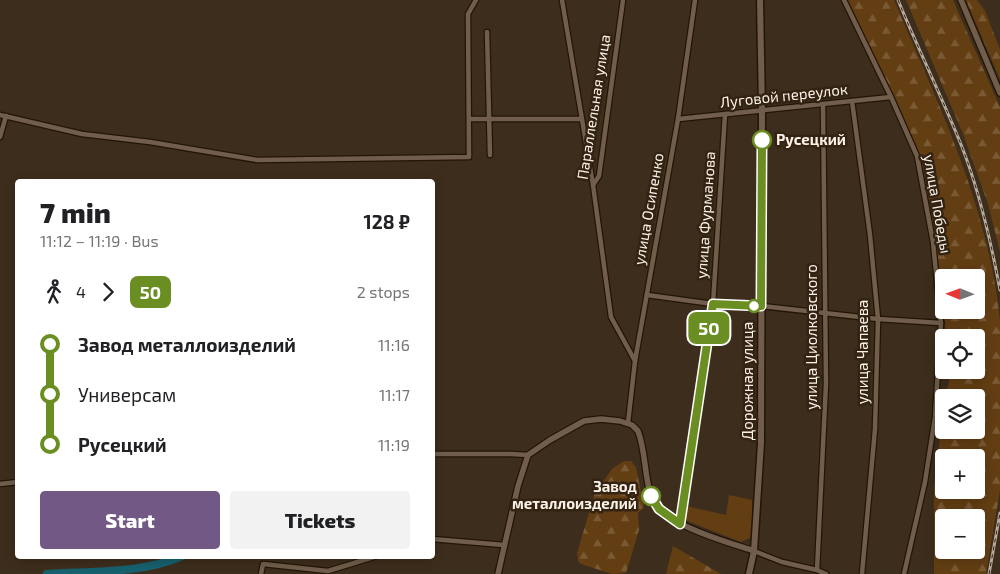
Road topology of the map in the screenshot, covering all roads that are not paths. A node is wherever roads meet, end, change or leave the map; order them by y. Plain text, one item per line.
1 (476, 0) edge
2 (562, 0) edge
3 (623, 0) edge
4 (696, 0) edge
5 (760, 0) edge
6 (844, 0) edge
7 (961, 0) edge
8 (487, 32) dead end
9 (1000, 93) edge
10 (891, 97) junction
11 (852, 101) junction
12 (823, 104) junction
13 (762, 110) junction
14 (0, 114) edge
15 (725, 114) junction
16 (6, 116) junction
17 (470, 119) junction
18 (490, 119) junction
19 (582, 119) junction
20 (678, 119) junction
21 (0, 137) edge
22 (490, 155) dead end
23 (593, 185) junction
24 (646, 295) junction
25 (713, 304) junction
26 (761, 306) junction
27 (825, 312) junction
28 (878, 318) junction
29 (941, 323) junction
30 (635, 361) junction
31 (628, 423) junction
32 (435, 454) edge
33 (528, 455) junction
34 (15, 482) edge
35 (0, 484) edge
36 (680, 524) junction
37 (435, 539) edge
38 (504, 545) junction
39 (754, 551) junction
40 (368, 559) edge
41 (817, 570) junction
42 (328, 572) edge
43 (261, 574) edge
44 (498, 574) edge
45 (749, 574) edge
46 (826, 574) edge
47 (862, 574) edge
48 (904, 574) edge

1 - 17 street
2 - 19 street
3 - 23 street, Параллельная улица
4 - 20 street, улица Осипенко
5 - 13 main road, Дорожная улица
6 - 10 street, улица Победы
7 - 9 street
8 - 18 street
10 - 11 street, Луговой переулок
10 - 29 street, улица Победы
11 - 12 street, Луговой переулок
11 - 28 street, улица Чапаева
12 - 13 street, Луговой переулок
12 - 27 street, улица Циолковского
13 - 15 street, Луговой переулок
13 - 26 main road, Дорожная улица
14 - 16 street
15 - 20 street, Луговой переулок
15 - 25 street, улица Фурманова
16 - 17 street
16 - 21 street
17 - 18 street
18 - 19 street
18 - 22 street
19 - 23 street
20 - 24 street, улица Осипенко
23 - 30 street, Параллельная улица
24 - 25 street
24 - 30 street, улица Осипенко
25 - 26 street
25 - 36 street, улица Фурманова
26 - 27 street
26 - 39 main road, Дорожная улица
27 - 28 street
27 - 41 street, улица Циолковского
28 - 29 street
28 - 47 street, улица Чапаева
29 - 48 street, улица Победы
30 - 31 street, улица Осипенко
31 - 33 street
31 - 36 street
32 - 33 street
33 - 38 street
34 - 35 street
36 - 39 street
37 - 38 street
38 - 44 street
39 - 41 street
39 - 45 main road, Дорожная улица
40 - 42 street
41 - 46 street
42 - 43 street

